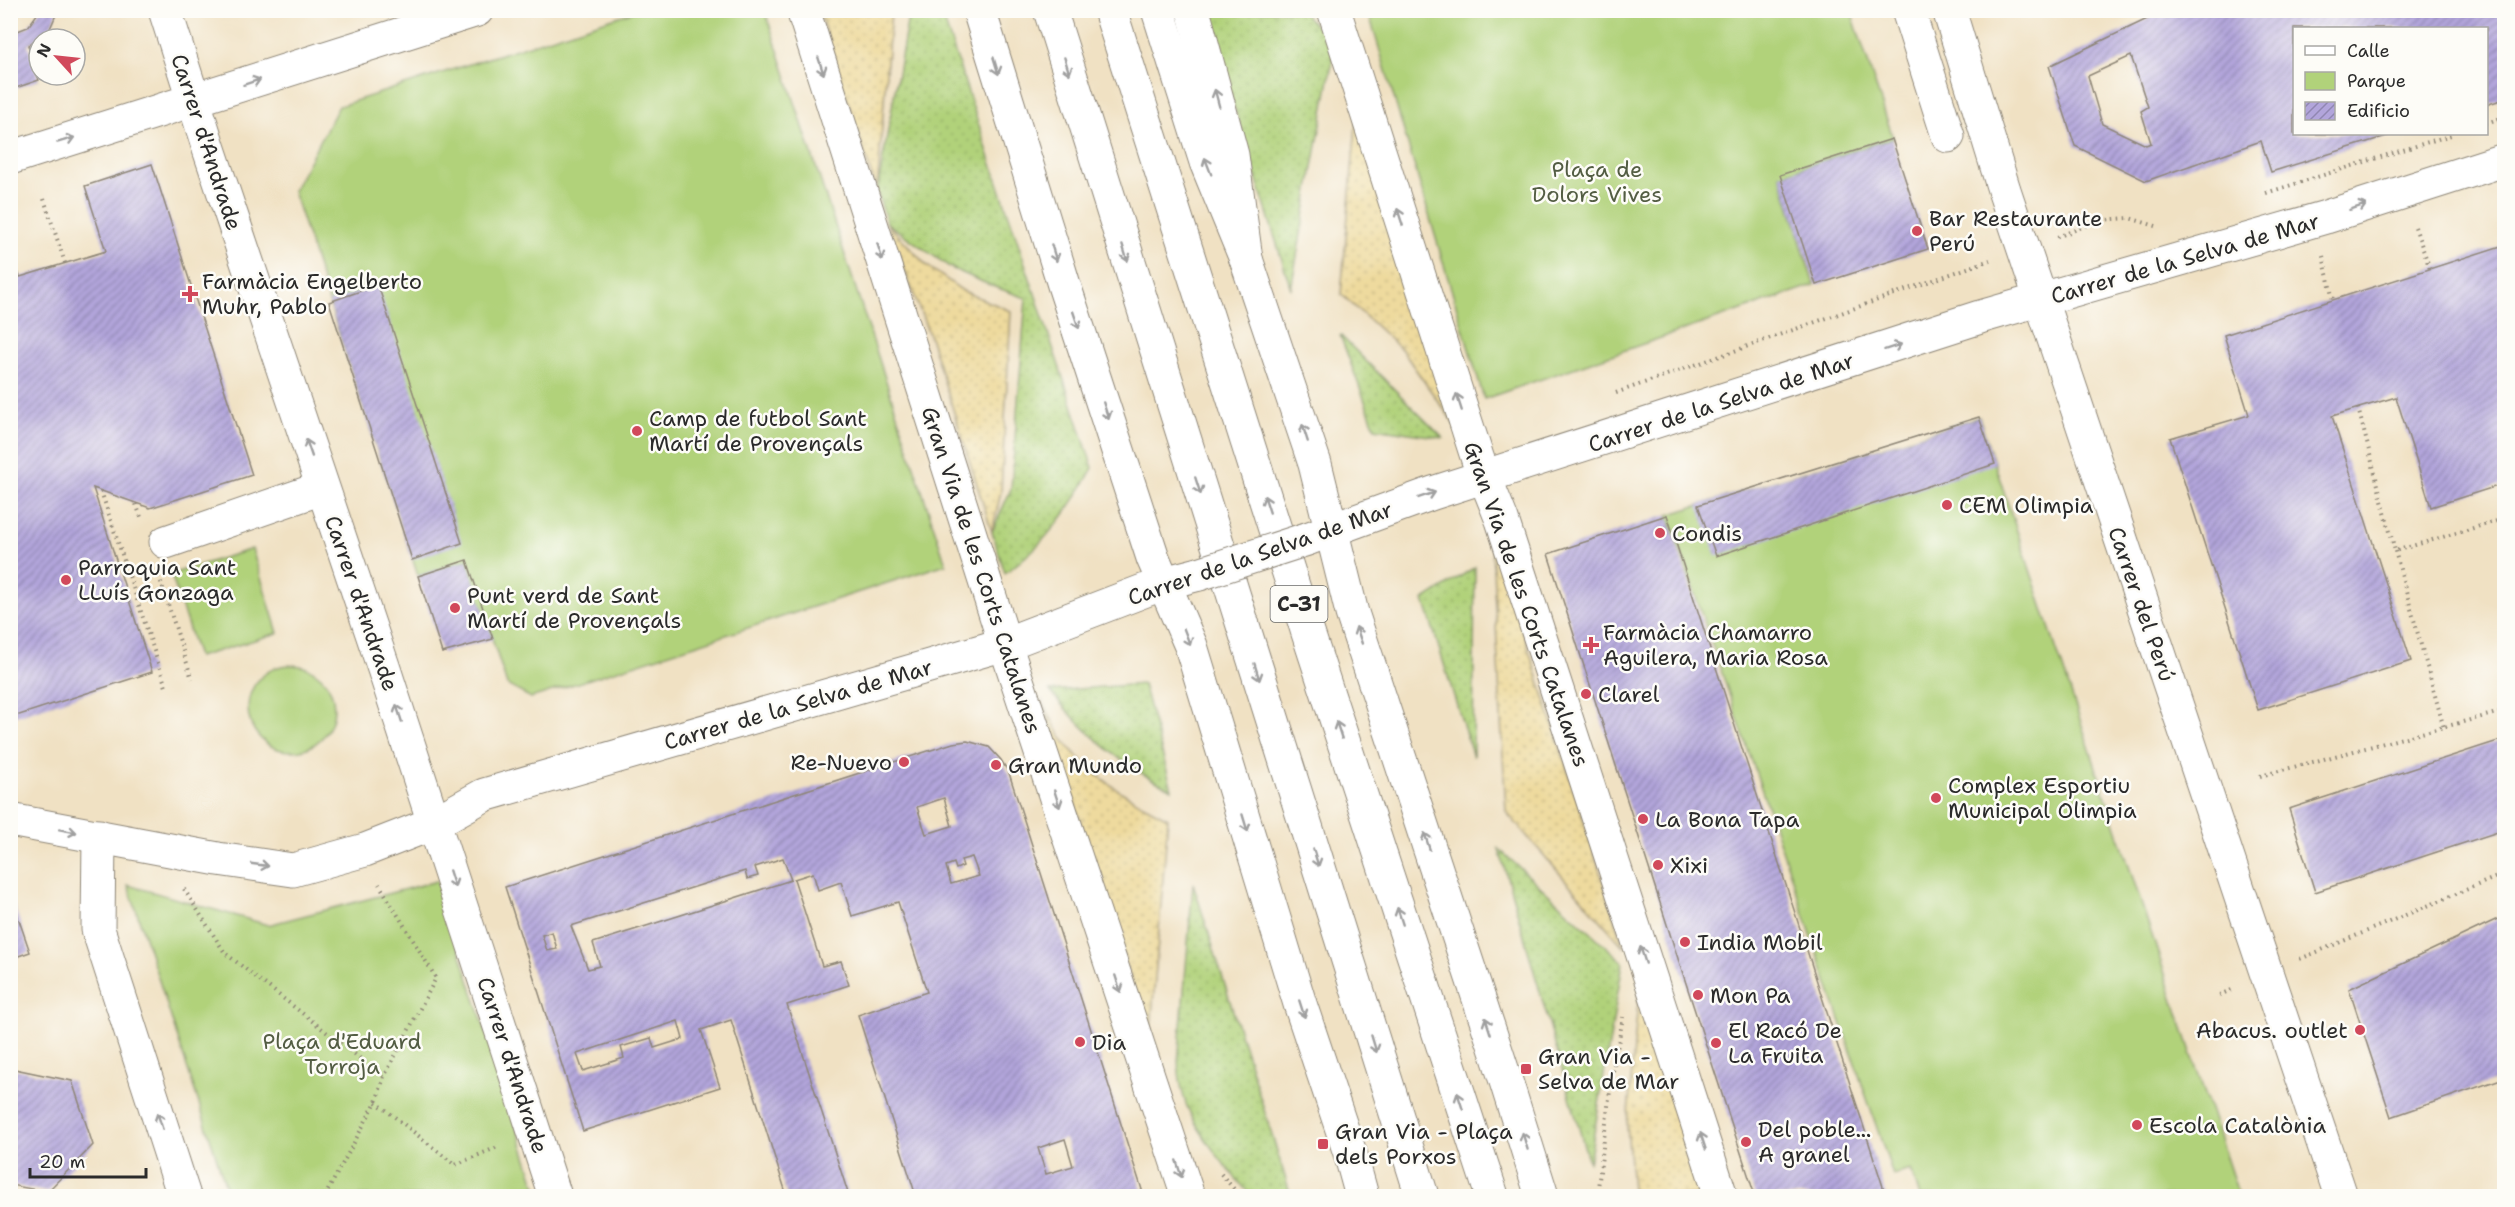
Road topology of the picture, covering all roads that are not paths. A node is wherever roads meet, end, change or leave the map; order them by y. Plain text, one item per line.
1 (165, 10) edge
2 (477, 10) edge
3 (803, 10) edge
4 (979, 10) edge
5 (1050, 10) edge
6 (1110, 10) edge
7 (1158, 10) edge
8 (1193, 10) edge
9 (1334, 10) edge
10 (1908, 10) edge
11 (1949, 10) edge
12 (193, 100) junction
13 (1978, 103) junction
14 (10, 158) edge
15 (2505, 160) edge
16 (1246, 259) junction
17 (2040, 299) junction
18 (1484, 478) junction
19 (322, 488) junction
20 (1320, 535) junction
21 (156, 546) road end
22 (1164, 583) junction
23 (1005, 644) junction
24 (10, 820) edge
25 (434, 823) junction
26 (99, 836) junction
27 (184, 1197) edge
28 (555, 1197) edge
29 (1188, 1197) edge
30 (1362, 1197) edge
31 (1422, 1197) edge
32 (1492, 1197) edge
33 (1542, 1197) edge
34 (1721, 1197) edge
35 (2341, 1197) edge

1 - 12 main road, Carrer d'Andrade
12 -> 2 main road
3 -> 23 main road, Gran Via de les Corts Catalanes
4 -> 22 main road
5 -> 31 main road, C-31
32 -> 6 main road, C-31
16 -> 7 main road
16 -> 8 main road
18 -> 9 main road, Gran Via de les Corts Catalanes
10 - 13 main road
11 - 13 main road, Carrer del Perú
14 -> 12 main road
19 -> 12 main road, Carrer d'Andrade
13 - 17 main road, Carrer del Perú
17 -> 15 main road, Carrer de la Selva de Mar
20 -> 16 main road
18 -> 17 main road, Carrer de la Selva de Mar
17 - 35 main road, Carrer del Perú
20 -> 18 main road, Carrer de la Selva de Mar
34 -> 18 main road, Gran Via de les Corts Catalanes
19 - 21 main road
25 -> 19 main road, Carrer d'Andrade
20 - 22 main road, Carrer de la Selva de Mar, bridge
33 -> 20 main road
22 - 23 main road, Carrer de la Selva de Mar
22 -> 30 main road
23 - 25 main road, Carrer de la Selva de Mar
23 -> 29 main road, Gran Via de les Corts Catalanes
24 -> 26 main road, Carrer de la Selva de Mar
26 -> 25 main road, Carrer de la Selva de Mar
25 -> 28 main road, Carrer d'Andrade
27 -> 26 main road

